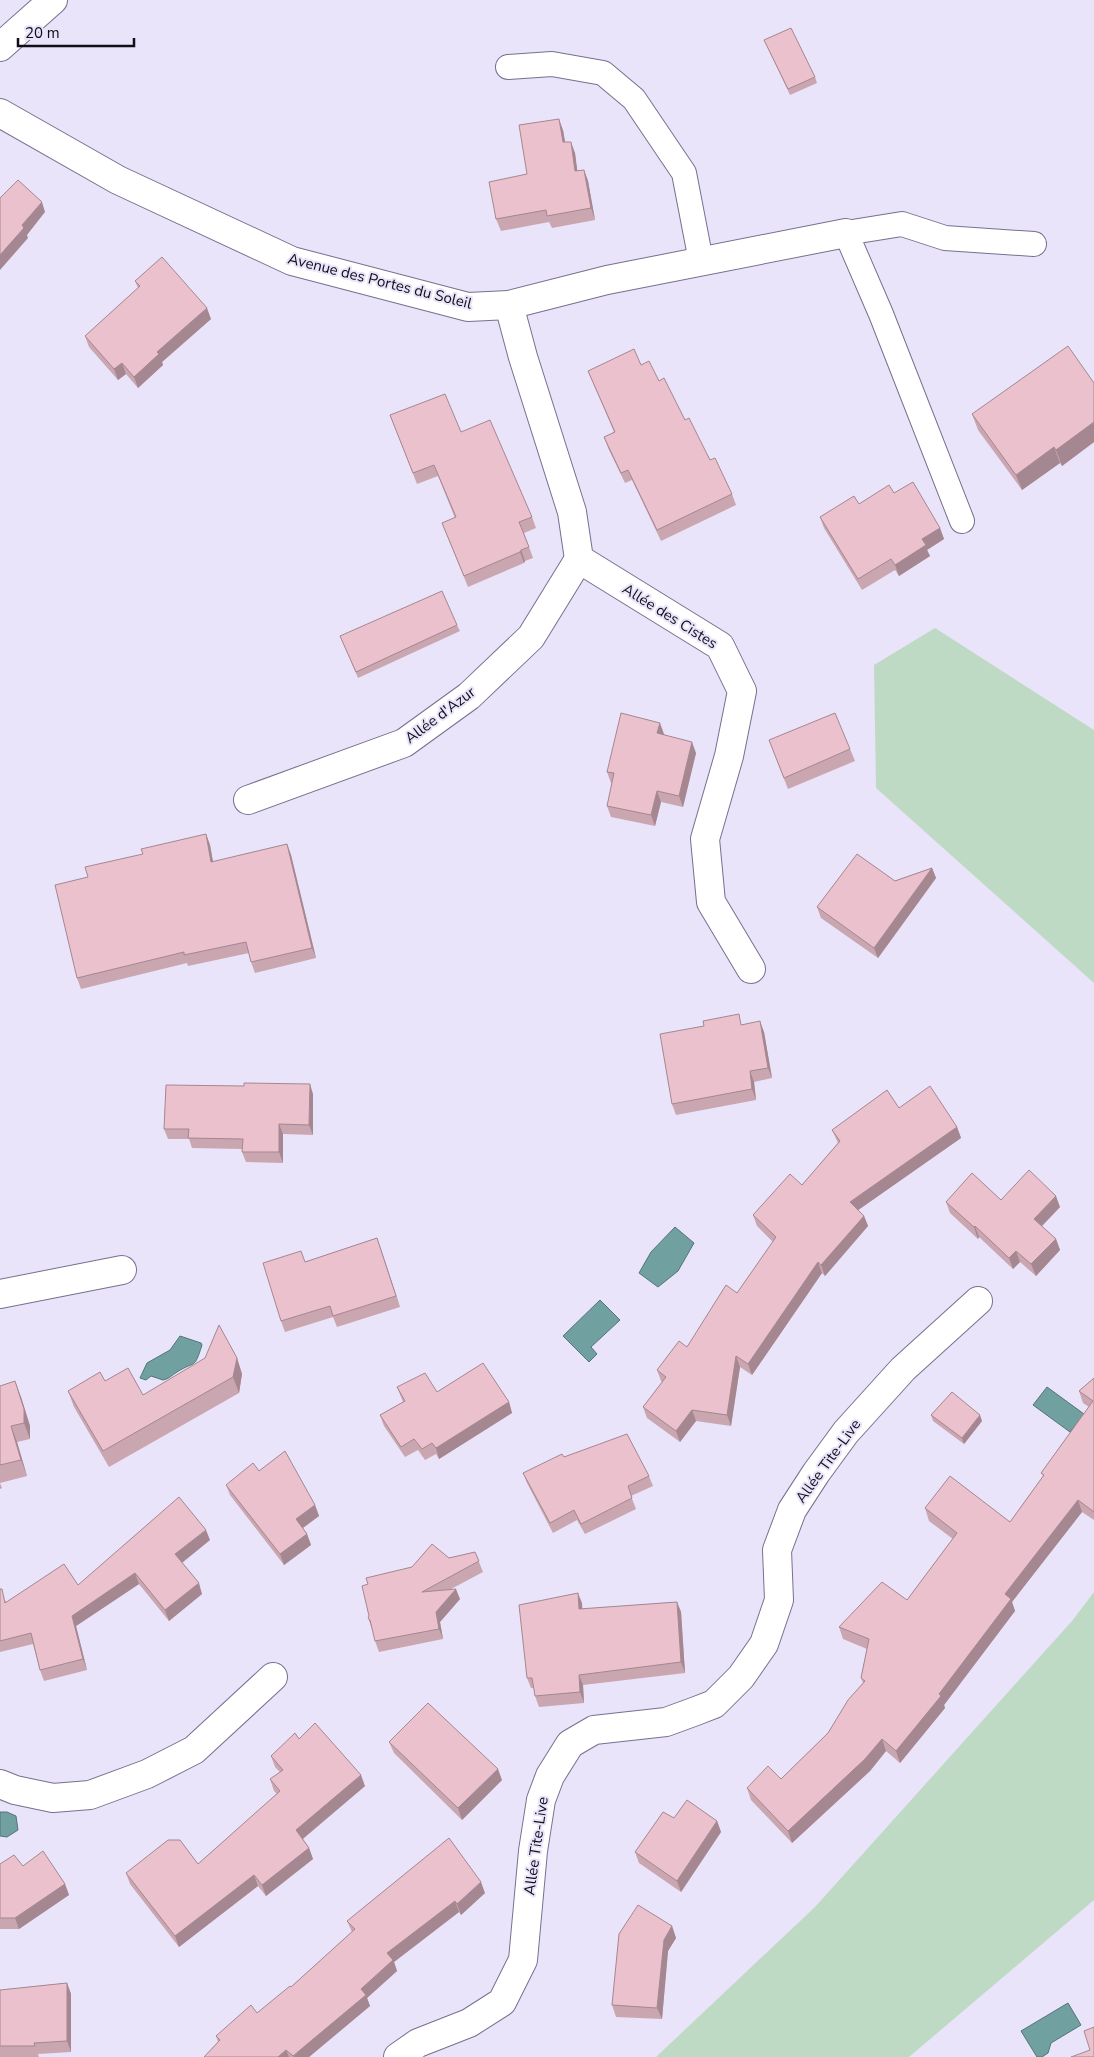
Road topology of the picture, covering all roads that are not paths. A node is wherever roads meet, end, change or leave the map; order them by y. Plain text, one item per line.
1 (53, 0) edge
2 (0, 47) edge
3 (508, 67) dead end
4 (0, 113) edge
5 (846, 233) junction
6 (1034, 244) dead end
7 (701, 261) junction
8 (508, 305) junction
9 (962, 520) dead end
10 (579, 559) junction
11 (248, 800) dead end
12 (751, 969) dead end
13 (122, 1270) dead end
14 (0, 1294) edge
15 (978, 1301) dead end
16 (273, 1677) dead end
17 (0, 1784) edge
18 (398, 2057) edge

1 - 2 street
3 - 7 lane
4 - 8 street, Avenue des Portes du Soleil
5 - 6 lane
5 - 7 street, Avenue des Portes du Soleil
5 - 9 lane
7 - 8 street, Avenue des Portes du Soleil
8 - 10 street
10 - 11 street, Allée d'Azur
10 - 12 street, Allée des Cistes
13 - 14 street
15 - 18 street, Allée Tite-Live
16 - 17 street

